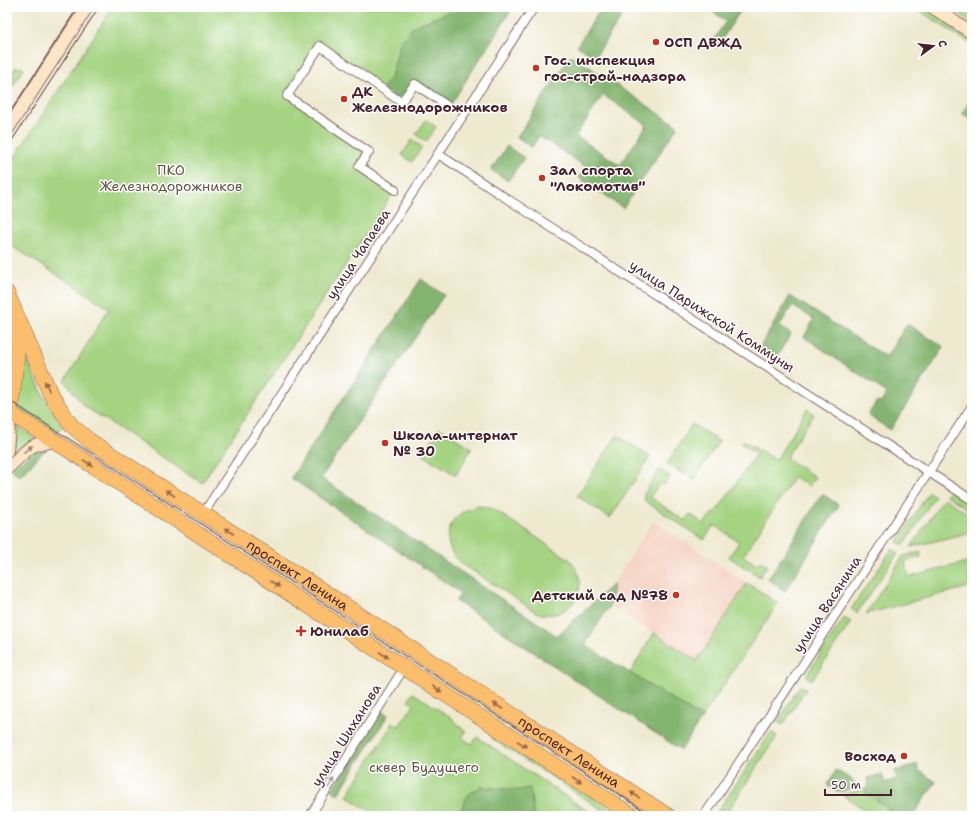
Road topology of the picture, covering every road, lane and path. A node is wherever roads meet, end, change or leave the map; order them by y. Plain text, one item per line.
1 (87, 7) edge
2 (534, 7) edge
3 (932, 7) edge
4 (972, 33) edge
5 (449, 107) dead end
6 (7, 130) edge
7 (438, 154) junction
8 (394, 190) dead end
9 (7, 293) edge
10 (15, 313) junction
11 (972, 406) edge
12 (9, 412) edge
13 (55, 442) junction
14 (7, 450) edge
15 (7, 469) edge
16 (929, 472) junction
17 (972, 500) edge
18 (203, 514) junction
19 (193, 531) junction
20 (404, 668) junction
21 (554, 742) junction
22 (544, 758) junction
23 (310, 816) edge
24 (633, 816) edge
25 (668, 816) edge
26 (704, 816) edge

1 - 6 main road
2 - 7 street, улица Чапаева
3 - 4 main road
5 - 8 street
7 - 16 street, улица Парижской Коммуны
7 - 18 street, улица Чапаева
9 - 10 highway, проспект Ленина
10 - 12 highway
18 -> 10 highway, проспект Ленина
11 - 16 street, улица Васянина
12 - 13 highway, проспект Ленина
12 - 14 main road
15 -> 13 main road
13 -> 19 highway, проспект Ленина
16 - 17 street, улица Парижской Коммуны
16 - 26 street, улица Васянина
18 - 19 highway
21 -> 18 highway, проспект Ленина
19 -> 20 highway, проспект Ленина
20 -> 22 highway, проспект Ленина
23 -> 20 street, улица Шиханова
21 - 22 highway
25 -> 21 highway, проспект Ленина
22 -> 24 highway, проспект Ленина

